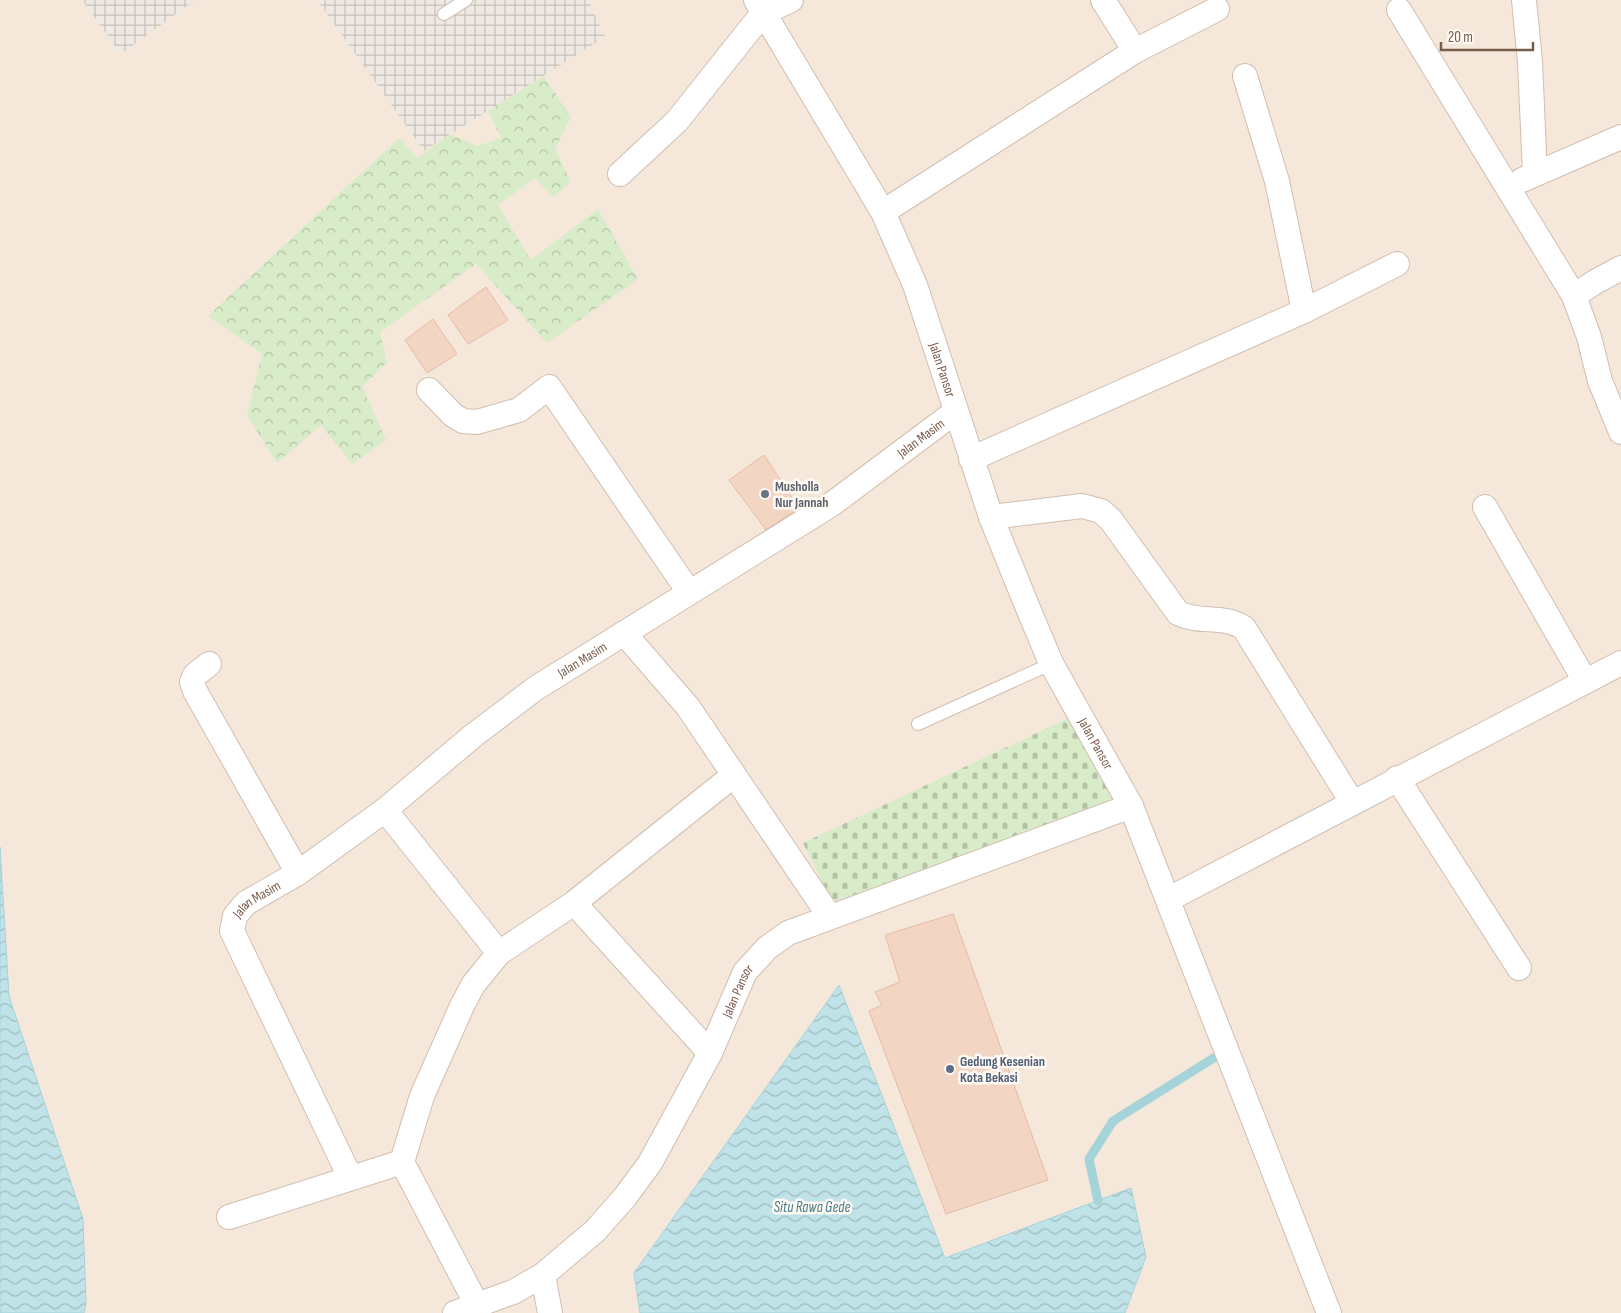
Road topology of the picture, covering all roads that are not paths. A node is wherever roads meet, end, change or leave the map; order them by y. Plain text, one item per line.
1 (466, 0) edge
2 (791, 0) edge
3 (1103, 0) edge
4 (1524, 0) edge
5 (760, 7) edge
6 (1217, 9) dead end
7 (1399, 10) dead end
8 (444, 14) dead end
9 (1135, 51) junction
10 (1245, 76) dead end
11 (1621, 136) edge
12 (620, 174) dead end
13 (1535, 174) junction
14 (1507, 186) junction
15 (883, 212) junction
16 (1397, 264) dead end
17 (1621, 268) edge
18 (1574, 296) junction
19 (1304, 311) junction
20 (428, 390) dead end
21 (955, 412) junction
22 (1621, 432) edge
23 (971, 459) junction
24 (1485, 507) dead end
25 (991, 517) junction
26 (689, 592) junction
27 (624, 632) junction
28 (1621, 663) edge
29 (209, 664) dead end
30 (1048, 665) junction
31 (1584, 681) junction
32 (918, 724) dead end
33 (734, 775) junction
34 (1397, 778) junction
35 (1352, 802) junction
36 (1131, 806) junction
37 (385, 810) junction
38 (298, 872) junction
39 (1169, 899) junction
40 (574, 903) junction
41 (830, 917) junction
42 (499, 953) junction
43 (1519, 968) dead end
44 (710, 1053) junction
45 (402, 1162) junction
46 (350, 1177) junction
47 (229, 1217) dead end
48 (543, 1275) junction
49 (466, 1309) edge
50 (550, 1313) edge
51 (1329, 1313) edge

1 - 8 lane
2 - 5 street
3 - 9 street
4 - 13 street
5 - 12 street
5 - 15 street, Jalan Pansor
6 - 9 street
7 - 14 street
9 - 15 street
10 - 19 street
11 - 13 street
13 - 14 street
14 - 18 street
15 - 21 street, Jalan Pansor
16 - 19 street
17 - 18 street
18 - 22 street
19 - 23 street
20 - 26 street
21 - 23 street, Jalan Pansor
21 - 26 street, Jalan Masim
23 - 25 street, Jalan Pansor
24 - 31 street
25 - 30 street, Jalan Pansor
25 - 35 street
26 - 27 street, Jalan Masim
27 - 33 street
27 - 37 street, Jalan Masim
28 - 31 street
29 - 38 street
30 - 32 lane
30 - 36 street, Jalan Pansor
31 - 34 street
33 - 40 street
33 - 41 street
34 - 35 street
34 - 43 street
35 - 39 street
36 - 39 street, Jalan Pansor
36 - 41 street, Jalan Pansor
37 - 38 street, Jalan Masim
37 - 42 street
38 - 46 street, Jalan Masim
39 - 51 street, Jalan Pansor
40 - 42 street
40 - 44 street
41 - 44 street, Jalan Pansor
42 - 45 street
44 - 48 street, Jalan Pansor
45 - 46 street
45 - 49 street
46 - 47 street
48 - 49 street, Jalan Pansor
48 - 50 street

